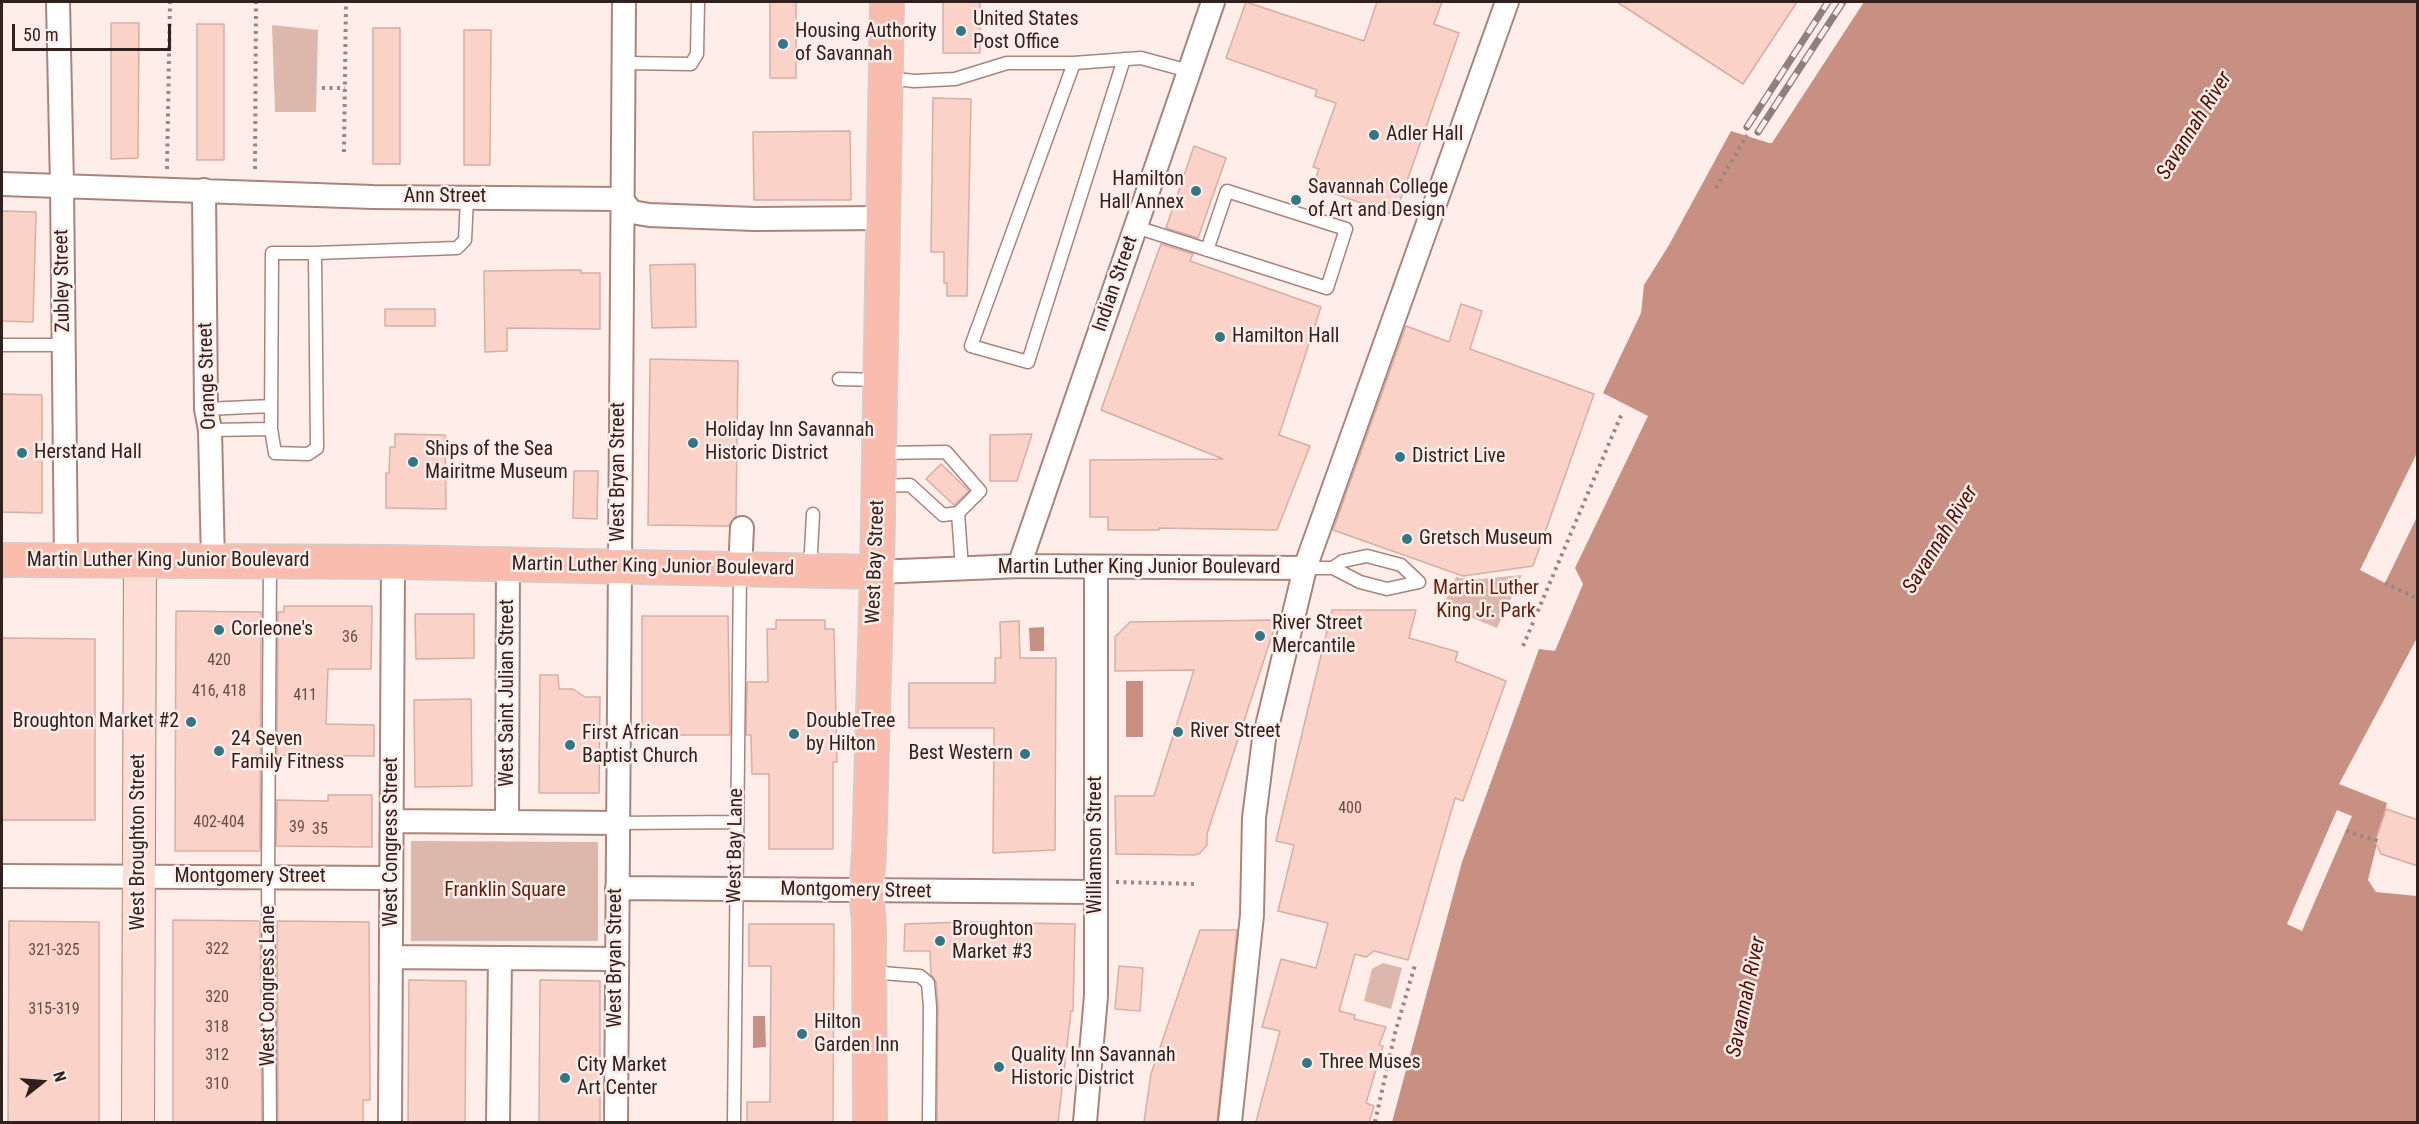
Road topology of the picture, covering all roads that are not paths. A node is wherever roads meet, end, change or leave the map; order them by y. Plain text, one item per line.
1 (58, 2) edge
2 (624, 2) edge
3 (698, 2) edge
4 (887, 2) edge
5 (1213, 2) edge
6 (1507, 2) edge
7 (1124, 59) junction
8 (623, 63) junction
9 (1074, 63) junction
10 (1189, 71) junction
11 (885, 77) junction
12 (2, 184) edge
13 (62, 186) junction
14 (204, 190) junction
15 (467, 198) junction
16 (621, 199) junction
17 (883, 218) junction
18 (1136, 227) junction
19 (1207, 250) junction
20 (315, 253) junction
21 (2, 345) edge
22 (64, 345) junction
23 (839, 379) dead end
24 (880, 380) junction
25 (271, 406) junction
26 (208, 420) junction
27 (271, 429) junction
28 (879, 453) junction
29 (879, 486) junction
30 (958, 513) junction
31 (813, 514) dead end
32 (742, 528) dead end
33 (2, 560) edge
34 (66, 561) junction
35 (140, 561) junction
36 (213, 561) junction
37 (270, 562) junction
38 (393, 562) junction
39 (508, 564) junction
40 (1019, 566) junction
41 (619, 567) junction
42 (1096, 567) junction
43 (1305, 568) junction
44 (1333, 568) junction
45 (740, 569) junction
46 (962, 569) junction
47 (810, 570) junction
48 (877, 572) junction
49 (392, 821) junction
50 (507, 822) junction
51 (736, 822) junction
52 (617, 823) junction
53 (2, 876) edge
54 (139, 876) junction
55 (268, 877) junction
56 (391, 878) junction
57 (1100, 887) junction
58 (617, 888) junction
59 (735, 889) junction
60 (866, 891) junction
61 (391, 957) junction
62 (500, 958) junction
63 (616, 958) junction
64 (869, 972) junction
65 (138, 1122) edge
66 (270, 1122) edge
67 (390, 1122) edge
68 (498, 1122) edge
69 (616, 1122) edge
70 (734, 1122) edge
71 (870, 1122) edge
72 (929, 1122) edge
73 (1085, 1122) edge
74 (1230, 1122) edge

1 - 13 street, Zubley Street
2 - 8 street, West Bryan Street
3 - 8 lane
4 - 11 main road, West Bay Street
5 - 10 street, Indian Street
6 - 43 street
7 - 9 lane
7 - 9 lane
7 - 10 lane
8 - 16 street, West Bryan Street
9 - 11 lane
10 - 18 street, Indian Street
11 - 17 main road, West Bay Street
12 - 13 street, Ann Street
13 - 14 street, Ann Street
13 - 22 street, Zubley Street
14 - 15 street, Ann Street
14 - 26 street, Orange Street
15 - 16 street, Ann Street
15 - 20 lane
16 - 17 street
16 - 41 street, West Bryan Street
17 - 24 main road, West Bay Street
18 - 19 lane
18 - 40 street, Indian Street
19 - 19 lane
20 - 25 lane
20 - 27 lane
21 - 22 lane
22 - 34 street, Zubley Street
23 - 24 lane
24 - 28 main road, West Bay Street
25 - 26 lane
25 - 27 lane
26 - 27 lane
26 - 36 street, Orange Street
28 - 29 main road, West Bay Street
28 - 30 lane
29 - 30 lane
29 - 48 main road, West Bay Street
30 - 46 lane
31 - 47 lane
32 - 45 street
33 - 34 main road, Martin Luther King Junior Boulevard
34 - 35 main road, Martin Luther King Junior Boulevard
35 - 36 main road, Martin Luther King Junior Boulevard
35 - 54 street, West Broughton Street
36 - 37 main road, Martin Luther King Junior Boulevard
37 - 38 main road, Martin Luther King Junior Boulevard
37 - 55 lane, West Congress Lane
38 - 39 main road, Martin Luther King Junior Boulevard
38 - 49 street, West Congress Street
39 - 41 main road, Martin Luther King Junior Boulevard
39 - 50 street, West Saint Julian Street
40 - 42 street, Martin Luther King Junior Boulevard
40 - 46 street, Martin Luther King Junior Boulevard
41 - 45 main road, Martin Luther King Junior Boulevard
41 - 52 street, West Bryan Street
42 - 43 street, Martin Luther King Junior Boulevard
42 - 57 street, Williamson Street
43 - 44 lane
43 - 74 street
44 - 44 lane
45 - 47 main road, Martin Luther King Junior Boulevard
45 - 51 lane, West Bay Lane
46 - 48 street, Martin Luther King Junior Boulevard
47 - 48 main road, Martin Luther King Junior Boulevard
48 - 60 main road, West Bay Street
49 - 50 street
49 - 56 street, West Congress Street
50 - 52 street
51 - 52 lane
51 - 59 lane, West Bay Lane
52 - 58 street, West Bryan Street
53 - 54 street, Montgomery Street
54 - 55 street, Montgomery Street
54 - 65 street, West Broughton Street
55 - 56 street, Montgomery Street
55 - 66 lane, West Congress Lane
56 - 61 street, West Congress Street
57 - 60 street, Montgomery Street
57 - 73 street, Williamson Street
58 - 59 street, Montgomery Street
58 - 63 street, West Bryan Street
59 - 60 street, Montgomery Street
59 - 70 lane, West Bay Lane
60 - 64 main road, West Bay Street
61 - 62 street
61 - 67 street, West Congress Street
62 - 63 street
62 - 68 street
63 - 69 street, West Bryan Street
64 - 71 main road, West Bay Street
64 - 72 lane

